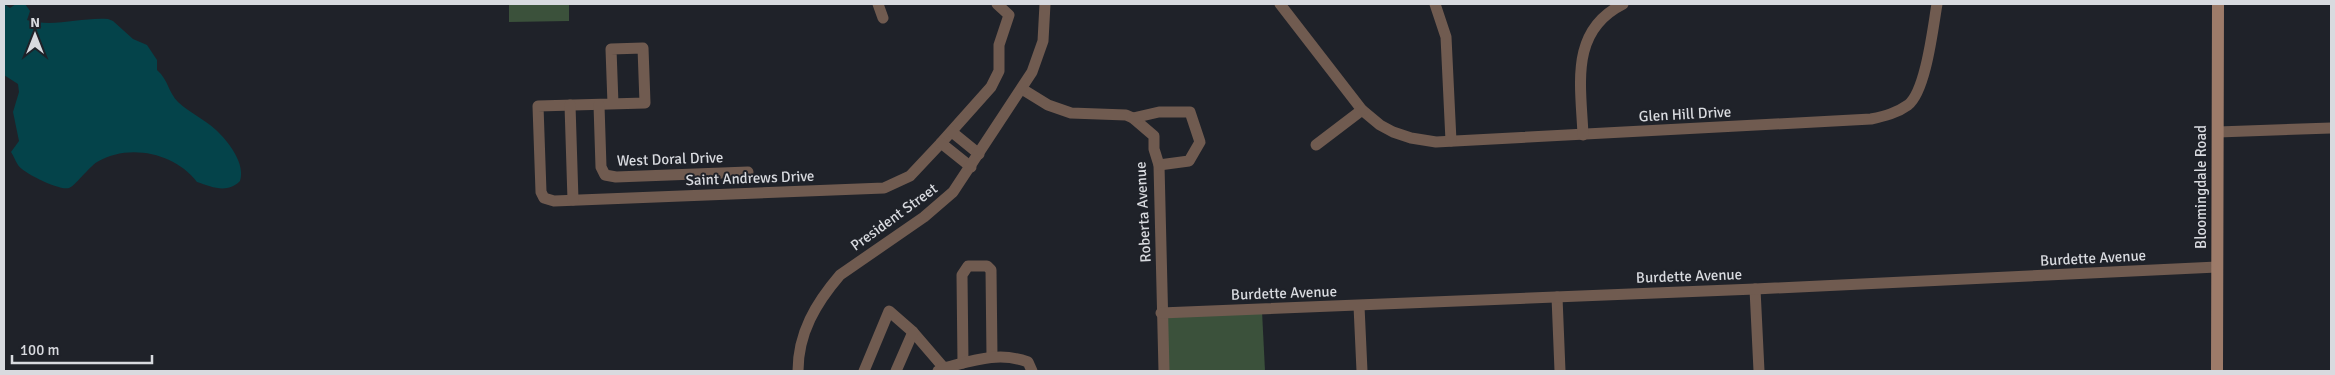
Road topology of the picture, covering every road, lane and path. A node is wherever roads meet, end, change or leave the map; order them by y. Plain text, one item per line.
1 (878, 4) edge
2 (997, 4) edge
3 (1045, 4) edge
4 (1280, 4) edge
5 (1435, 4) edge
6 (1623, 4) edge
7 (1937, 4) edge
8 (2218, 4) edge
9 (883, 18) dead end
10 (1022, 89) junction
11 (613, 104) junction
12 (570, 105) junction
13 (599, 105) junction
14 (1362, 110) junction
15 (1133, 118) junction
16 (2331, 128) edge
17 (952, 132) junction
18 (2218, 132) junction
19 (1583, 135) junction
20 (1451, 141) junction
21 (941, 144) junction
22 (1316, 144) dead end
23 (980, 154) junction
24 (1158, 165) junction
25 (971, 167) junction
26 (748, 172) dead end
27 (573, 200) junction
28 (2217, 267) junction
29 (1755, 289) junction
30 (1557, 297) junction
31 (1359, 306) junction
32 (1161, 313) junction
33 (913, 332) junction
34 (992, 356) junction
35 (963, 363) junction
36 (941, 370) edge
37 (798, 371) edge
38 (864, 371) edge
39 (896, 371) edge
40 (1032, 371) edge
41 (1164, 371) edge
42 (1362, 371) edge
43 (1560, 371) edge
44 (1759, 371) edge
45 (2217, 371) edge

1 - 9 street
2 - 17 street, Saint Andrews Drive
3 - 10 street, President Street
4 - 14 street, Glen Hill Drive
5 - 20 street
6 - 19 street
7 - 19 street, Glen Hill Drive
8 - 18 main road, Bloomingdale Road
10 - 15 street
10 - 23 street, President Street
11 - 11 street
11 - 13 street
12 - 13 street
12 - 27 street
12 - 27 street, Saint Andrews Drive
13 - 26 street, West Doral Drive
14 - 20 street, Glen Hill Drive
14 - 22 street
15 - 24 street, Roberta Avenue
15 - 24 street
16 - 18 street
17 - 21 street, Saint Andrews Drive
17 - 23 street
18 - 28 main road, Bloomingdale Road
19 - 20 street, Glen Hill Drive
21 - 25 street
21 - 27 street, Saint Andrews Drive
23 - 25 street, President Street
24 - 32 street, Roberta Avenue
25 - 37 street, President Street
28 - 29 street, Burdette Avenue
28 - 45 main road, Bloomingdale Road
29 - 30 street, Burdette Avenue
29 - 44 street
30 - 31 street, Burdette Avenue
30 - 43 street
31 - 32 street, Burdette Avenue
31 - 42 street
32 - 41 street, Roberta Avenue
33 - 36 street
33 - 38 street
33 - 39 street
34 - 35 street
34 - 35 street
34 - 40 street
35 - 36 street

